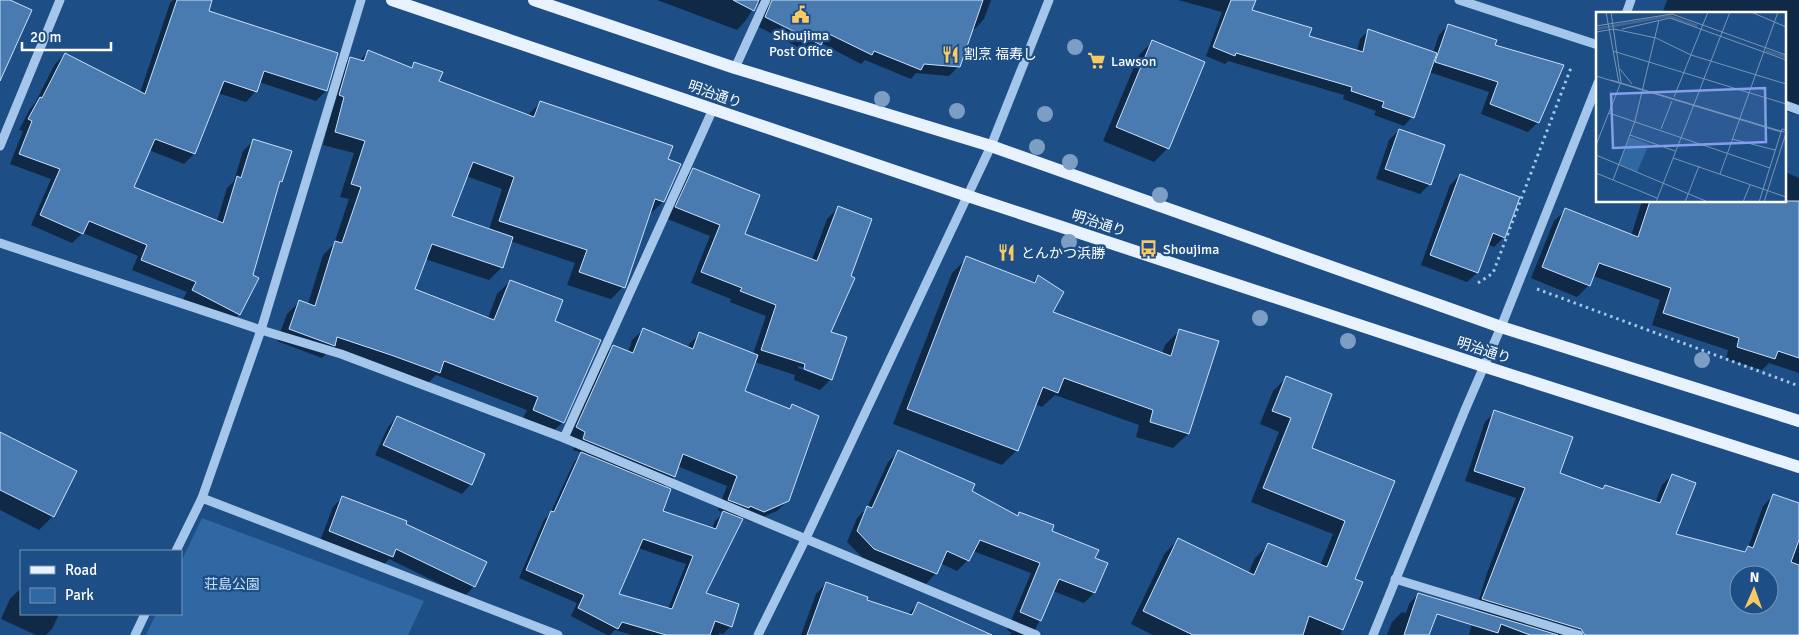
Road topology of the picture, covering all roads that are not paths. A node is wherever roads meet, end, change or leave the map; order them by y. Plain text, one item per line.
1 (60, 0) edge
2 (361, 0) edge
3 (392, 0) edge
4 (534, 0) edge
5 (766, 0) edge
6 (1049, 0) edge
7 (1459, 0) edge
8 (1631, 0) edge
9 (1627, 12) edge
10 (1596, 44) edge
11 (735, 68) junction
12 (1596, 88) edge
13 (1786, 105) edge
14 (713, 109) junction
15 (1799, 110) edge
16 (0, 146) edge
17 (991, 146) junction
18 (968, 196) junction
19 (0, 243) edge
20 (1501, 327) junction
21 (261, 330) junction
22 (1484, 366) junction
23 (1799, 421) edge
24 (564, 438) junction
25 (1799, 467) edge
26 (202, 498) junction
27 (806, 538) junction
28 (176, 550) edge
29 (1395, 579) junction
30 (145, 615) edge
31 (135, 635) edge
32 (558, 635) edge
33 (758, 635) edge
34 (1036, 635) edge
35 (1373, 635) edge
36 (1579, 635) edge

1 - 16 street
2 - 21 street
3 - 14 main road, 明治通り
4 - 11 main road, 明治通り
5 - 11 street
6 - 17 street
7 - 10 street
8 - 9 street
11 - 17 main road, 明治通り
12 - 20 street
13 - 15 street
14 - 18 main road, 明治通り
14 - 24 street
17 - 18 street
17 - 20 main road, 明治通り
18 - 22 main road, 明治通り
18 - 27 street
19 - 21 street
20 - 22 street
20 - 23 main road, 明治通り
21 - 24 street
21 - 26 street
22 - 25 main road, 明治通り
22 - 29 street
24 - 27 street
26 - 28 street
26 - 32 street
27 - 33 street
27 - 34 street
29 - 35 street
29 - 36 street
30 - 31 street

